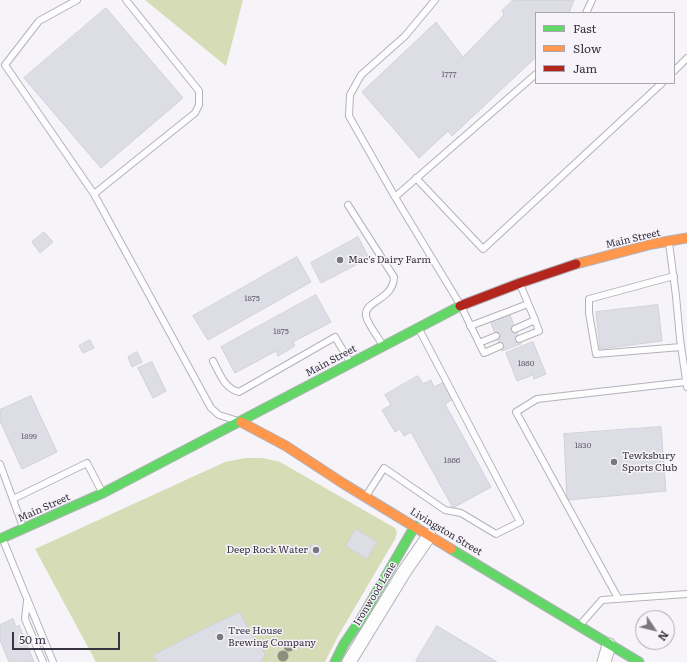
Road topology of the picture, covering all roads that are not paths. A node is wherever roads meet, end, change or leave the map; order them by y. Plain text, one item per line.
1 (77, 0) edge
2 (126, 0) edge
3 (435, 0) edge
4 (592, 0) edge
5 (586, 12) edge
6 (687, 58) edge
7 (675, 70) edge
8 (535, 75) edge
9 (661, 84) edge
10 (416, 178) junction
11 (94, 194) junction
12 (395, 197) junction
13 (348, 205) dead end
14 (687, 238) edge
15 (669, 242) junction
16 (674, 276) junction
17 (520, 283) junction
18 (528, 304) junction
19 (461, 306) junction
20 (535, 320) junction
21 (470, 326) junction
22 (418, 328) junction
23 (515, 329) dead end
24 (496, 336) dead end
25 (519, 339) dead end
26 (479, 343) junction
27 (383, 346) junction
28 (500, 346) dead end
29 (681, 347) junction
30 (213, 361) dead end
31 (351, 363) junction
32 (687, 385) edge
33 (241, 422) junction
34 (0, 464) edge
35 (103, 493) junction
36 (366, 497) junction
37 (13, 499) junction
38 (415, 526) junction
39 (23, 529) junction
40 (429, 536) junction
41 (1, 537) edge
42 (687, 594) edge
43 (618, 598) junction
44 (28, 599) junction
45 (579, 626) junction
46 (609, 645) junction
47 (633, 661) edge
48 (43, 662) edge
49 (53, 662) edge
50 (335, 662) edge
51 (349, 662) edge
52 (604, 662) edge

1 - 11 lane
2 - 11 lane
3 - 12 lane
4 - 5 lane
6 - 7 lane
8 - 10 lane
9 - 10 lane
10 - 12 lane
11 - 33 lane
12 - 19 lane
13 - 27 lane
14 - 15 main road, Main Street
15 - 16 lane
15 - 17 main road, Main Street
16 - 29 lane
16 - 29 lane
17 - 18 lane
17 - 19 main road, Main Street
18 - 20 lane
18 - 21 lane
19 - 21 lane
19 - 22 main road, Main Street
20 - 23 lane
20 - 25 lane
21 - 26 lane
22 - 27 main road, Main Street
22 - 36 lane
24 - 26 lane
26 - 28 lane
27 - 31 main road, Main Street
29 - 32 lane
30 - 31 lane
31 - 33 main road, Main Street
32 - 43 lane
33 - 35 main road, Main Street
33 - 36 main road, Livingston Street
34 - 37 lane
35 - 37 lane
35 - 39 main road, Main Street
36 - 38 main road, Livingston Street
37 - 39 lane
38 - 40 main road, Livingston Street
38 - 50 main road, Ironwood Lane
39 - 41 main road, Main Street
40 - 45 main road, Livingston Street
40 - 51 street, Ironwood Lane
41 - 44 lane
42 - 43 lane
43 - 45 lane
44 - 48 lane
44 - 49 lane
45 - 46 main road, Livingston Street
46 - 47 main road, Livingston Street
46 - 52 street

